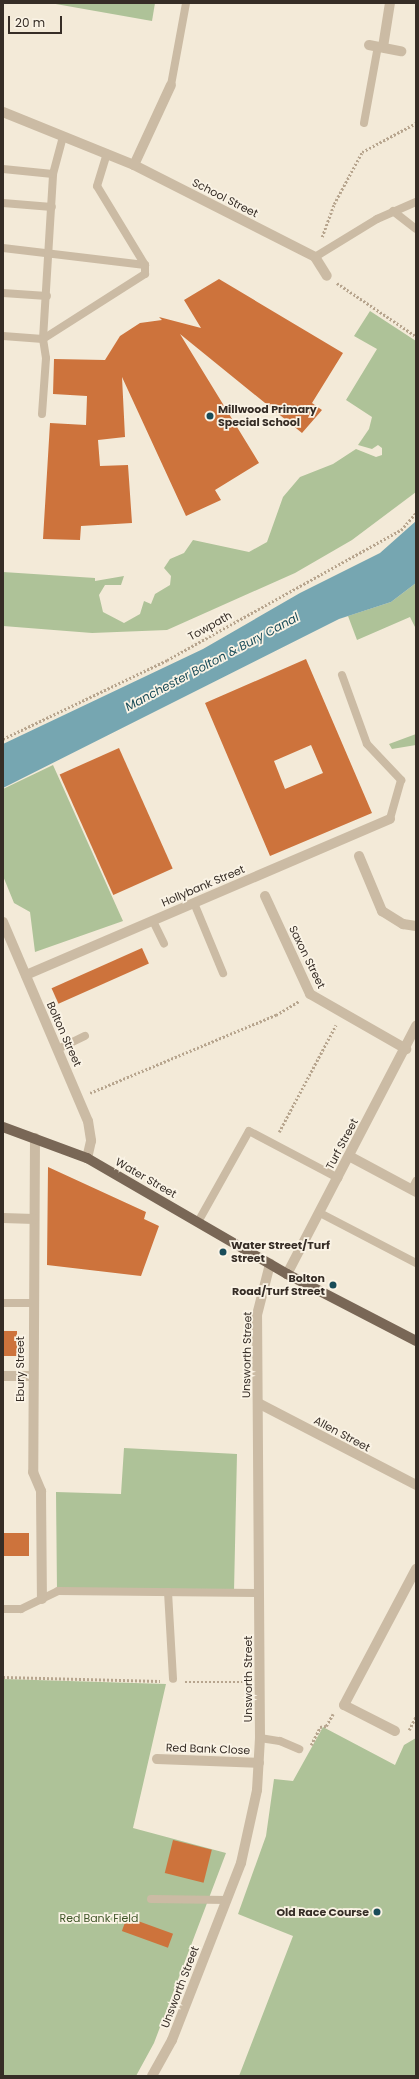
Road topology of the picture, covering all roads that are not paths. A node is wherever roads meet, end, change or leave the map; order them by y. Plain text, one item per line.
1 (186, 3) edge
2 (390, 3) edge
3 (377, 46) junction
4 (401, 51) dead end
5 (171, 85) joint
6 (3, 112) edge
7 (364, 123) dead end
8 (63, 136) junction
9 (107, 154) junction
10 (134, 165) junction
11 (3, 169) edge
12 (53, 174) junction
13 (416, 202) edge
14 (3, 203) edge
15 (52, 208) junction
16 (393, 211) junction
17 (416, 229) edge
18 (3, 248) edge
19 (50, 251) junction
20 (315, 256) junction
21 (146, 265) junction
22 (327, 276) road end
23 (3, 293) edge
24 (47, 296) junction
25 (3, 336) edge
26 (43, 339) junction
27 (42, 414) dead end
28 (342, 675) dead end
29 (390, 819) joint
30 (359, 856) dead end
31 (265, 896) dead end
32 (194, 903) junction
33 (153, 921) junction
34 (3, 922) edge
35 (416, 926) edge
36 (164, 944) dead end
37 (223, 973) dead end
38 (26, 975) junction
39 (416, 1026) edge
40 (86, 1036) dead end
41 (58, 1049) junction
42 (406, 1049) junction
43 (3, 1127) edge
44 (35, 1138) junction
45 (349, 1156) junction
46 (87, 1158) junction
47 (338, 1178) junction
48 (415, 1187) edge
49 (320, 1213) junction
50 (3, 1218) edge
51 (34, 1219) junction
52 (198, 1222) junction
53 (416, 1263) edge
54 (270, 1264) junction
55 (287, 1274) junction
56 (3, 1303) edge
57 (33, 1303) junction
58 (416, 1341) edge
59 (3, 1376) edge
60 (32, 1376) junction
61 (258, 1403) junction
62 (416, 1485) edge
63 (416, 1569) edge
64 (168, 1592) junction
65 (259, 1593) junction
66 (42, 1599) junction
67 (3, 1609) edge
68 (173, 1679) road end
69 (395, 1731) dead end
70 (260, 1738) junction
71 (299, 1749) road end
72 (157, 1759) dead end
73 (259, 1763) junction
74 (151, 1899) dead end
75 (226, 1900) junction
76 (152, 2076) edge

1 - 5 lane
2 - 3 street
3 - 4 street
3 - 7 lane
5 - 10 street
6 - 8 street, School Street
8 - 9 street, School Street
8 - 12 lane
9 - 10 street, School Street
9 - 21 lane
10 - 20 street, School Street
11 - 12 lane
12 - 15 lane
13 - 16 lane
14 - 15 lane
15 - 19 lane
16 - 17 lane
16 - 20 lane
18 - 19 lane
19 - 21 lane
19 - 24 lane
20 - 22 street
21 - 26 lane
23 - 24 lane
24 - 26 lane
25 - 26 lane
26 - 27 lane
28 - 29 lane
29 - 32 street, Hollybank Street
30 - 35 street
31 - 42 street, Saxon Street
32 - 33 street, Hollybank Street
32 - 37 lane
33 - 36 lane
33 - 38 street, Hollybank Street
34 - 38 street, Bolton Street
38 - 41 street, Bolton Street
39 - 42 street, Turf Street
40 - 41 lane
41 - 46 street, Bolton Street
42 - 45 street, Turf Street
43 - 44 main road, Water Street
44 - 46 main road, Water Street
44 - 51 street, Ebury Street
45 - 47 street, Turf Street
45 - 48 street
46 - 52 main road, Water Street
47 - 49 street, Turf Street
47 - 52 lane
49 - 53 lane
49 - 55 street, Turf Street
50 - 51 street
51 - 57 street, Ebury Street
52 - 54 main road, Water Street
54 - 55 main road, Water Street
54 - 61 street, Unsworth Street
55 - 58 main road, Water Street
56 - 57 lane
57 - 60 street, Ebury Street
59 - 60 street
60 - 66 street, Ebury Street
61 - 62 street, Allen Street
61 - 65 street, Unsworth Street
63 - 69 street
64 - 65 lane
64 - 66 lane
64 - 68 lane
65 - 70 street, Unsworth Street
66 - 67 lane
70 - 71 lane
70 - 73 street, Unsworth Street
72 - 73 street, Red Bank Close
73 - 75 street, Unsworth Street
74 - 75 lane
75 - 76 street, Unsworth Street

